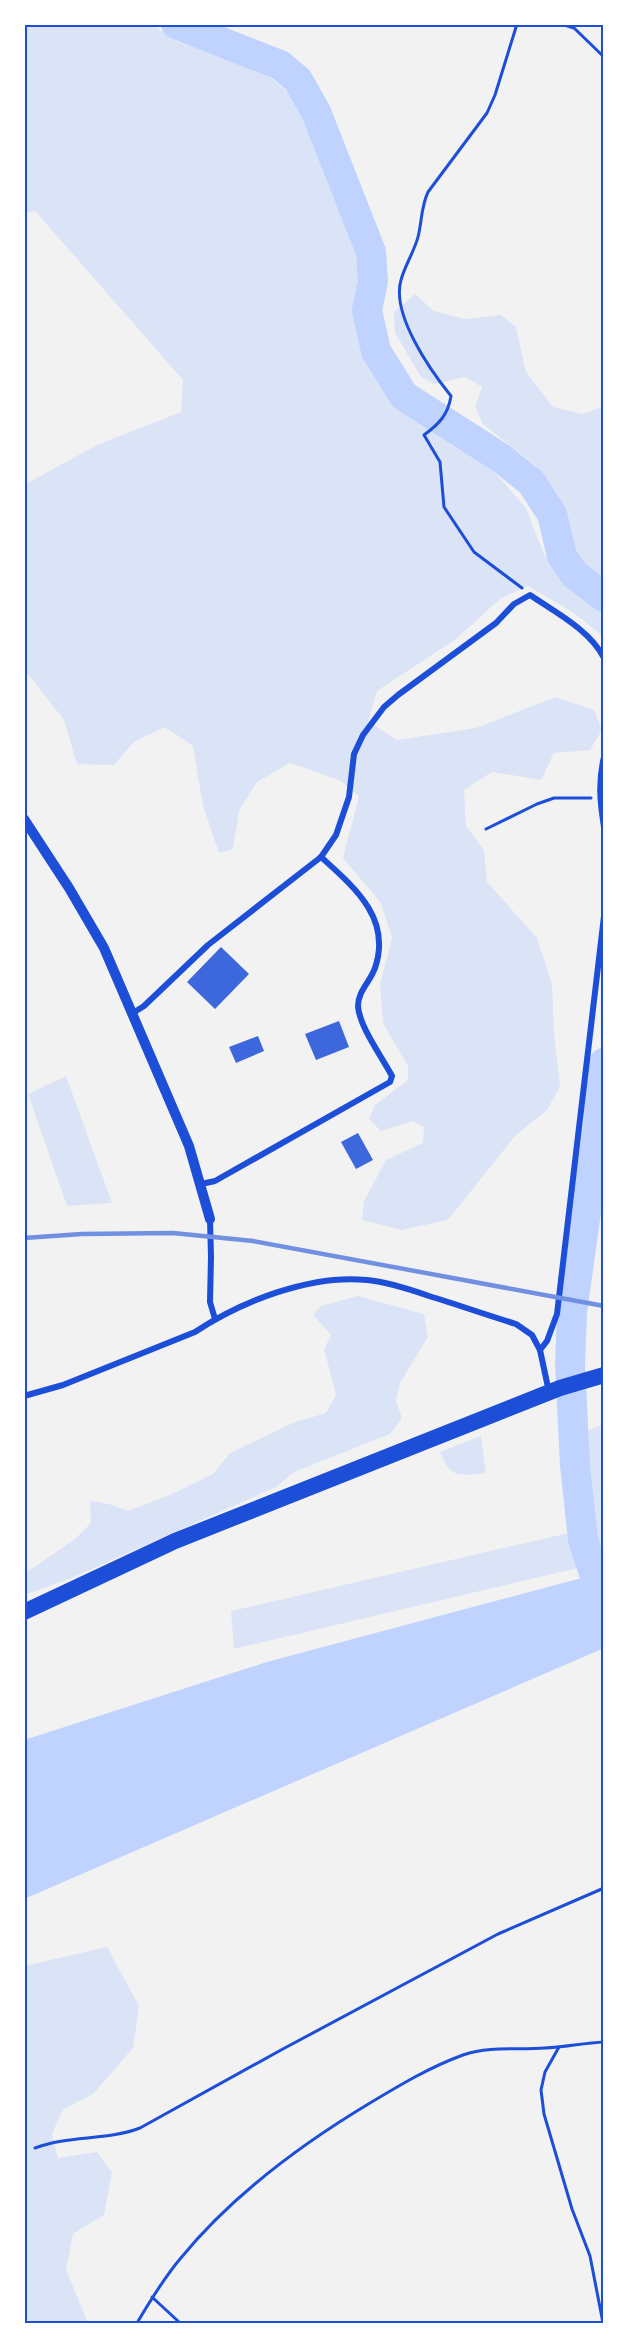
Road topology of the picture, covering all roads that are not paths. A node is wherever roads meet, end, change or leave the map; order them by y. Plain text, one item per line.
1 (604, 658) edge
2 (604, 757) edge
3 (24, 819) edge
4 (604, 827) edge
5 (321, 857) junction
6 (604, 916) edge
7 (133, 1013) junction
8 (201, 1184) junction
9 (210, 1220) joint
10 (215, 1319) junction
11 (540, 1350) junction
12 (598, 1377) edge
13 (555, 1390) junction
14 (24, 1396) edge
15 (24, 1612) edge

1 - 5 street
2 - 4 street
3 - 7 street
5 - 7 street
5 - 8 street
6 - 11 street
7 - 8 street
8 - 9 street
9 - 10 street
10 - 11 street
10 - 14 street
11 - 13 street
12 - 13 highway
13 - 15 highway

